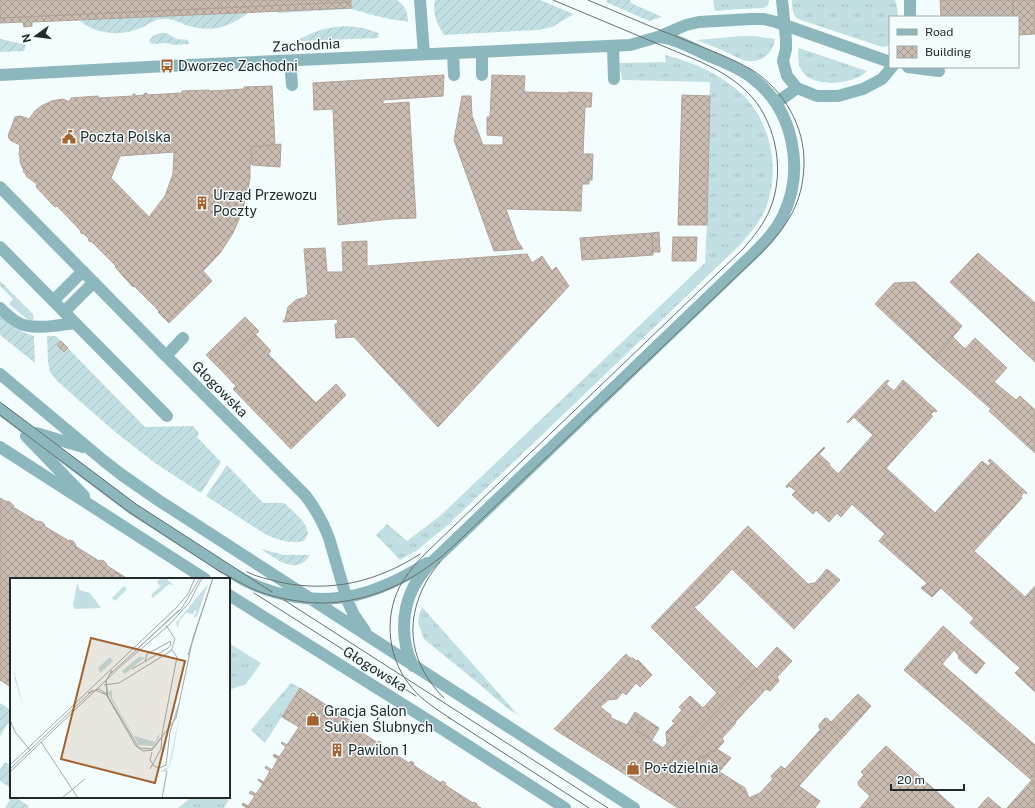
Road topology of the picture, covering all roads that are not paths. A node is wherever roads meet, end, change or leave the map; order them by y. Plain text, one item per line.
1 (420, 0) edge
2 (782, 0) edge
3 (910, 0) edge
4 (910, 16) edge
5 (785, 25) junction
6 (658, 37) junction
7 (613, 46) junction
8 (482, 52) junction
9 (453, 53) junction
10 (424, 54) junction
11 (290, 61) junction
12 (889, 62) edge
13 (891, 68) edge
14 (916, 68) edge
15 (939, 71) dead end
16 (0, 75) edge
17 (454, 75) dead end
18 (482, 75) dead end
19 (614, 79) dead end
20 (292, 85) dead end
21 (797, 88) junction
22 (776, 102) junction
23 (0, 187) edge
24 (0, 247) edge
25 (83, 271) junction
26 (94, 282) junction
27 (54, 301) junction
28 (0, 308) edge
29 (64, 312) junction
30 (75, 323) junction
31 (183, 338) dead end
32 (166, 356) junction
33 (0, 374) edge
34 (0, 410) edge
35 (167, 416) dead end
36 (28, 430) junction
37 (0, 448) edge
38 (88, 448) junction
39 (100, 513) junction
40 (439, 555) junction
41 (203, 578) edge
42 (230, 595) edge
43 (346, 596) junction
44 (310, 598) junction
45 (375, 640) junction
46 (413, 666) junction
47 (565, 808) edge
48 (634, 808) edge

1 - 10 street
2 - 5 street
3 - 4 street
5 - 6 street, Zachodnia
5 - 12 street, Zachodnia
5 - 21 street
6 - 7 street, Zachodnia
6 - 22 street
7 - 8 street, Zachodnia
7 - 19 street
8 - 9 street, Zachodnia
8 - 18 street
9 - 10 street, Zachodnia
9 - 17 street
10 - 11 street, Zachodnia
11 - 16 street, Zachodnia
11 - 20 street
13 - 21 street
14 - 15 street
21 - 22 street
22 - 40 street
23 - 25 street, Głogowska
24 - 27 street
25 - 26 street, Głogowska
25 - 27 street
26 - 29 street
26 - 32 street, Głogowska
27 - 29 street
28 - 30 street
29 - 30 street
30 - 35 street
31 - 32 street
32 - 43 street, Głogowska
33 - 38 street, Głogowska
34 - 36 street
34 - 39 street
36 - 38 street
36 - 44 street
37 - 39 street
38 - 44 street, Głogowska
39 - 41 street
40 - 43 street
40 - 46 street
42 - 47 street, Głogowska
43 - 44 street
43 - 45 street, Głogowska
44 - 45 street, Głogowska
45 - 46 street, Głogowska
46 - 48 street, Głogowska

